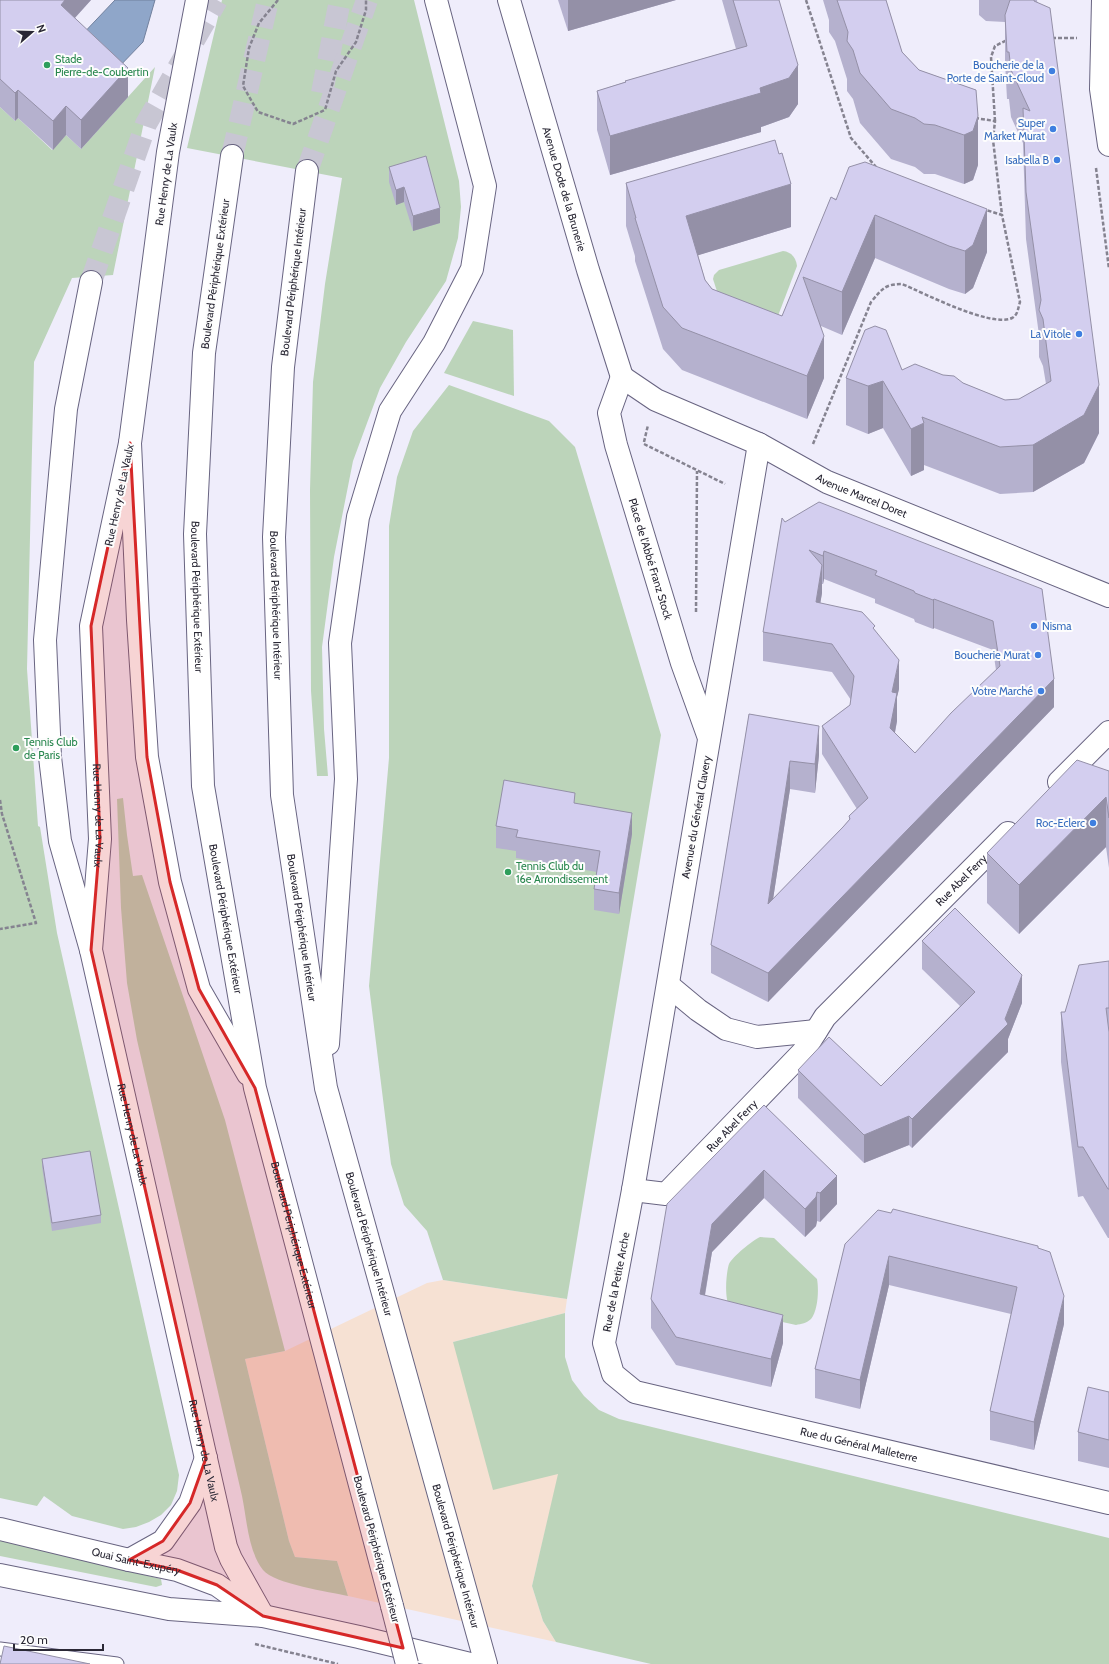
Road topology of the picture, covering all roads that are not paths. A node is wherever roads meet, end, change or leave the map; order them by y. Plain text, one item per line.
1 (197, 0) edge
2 (436, 0) edge
3 (509, 0) edge
4 (1105, 8) edge
5 (1109, 145) edge
6 (232, 156) tunnel mouth
7 (307, 171) tunnel mouth
8 (91, 282) tunnel mouth
9 (622, 377) junction
10 (130, 443) junction
11 (759, 444) junction
12 (1109, 596) edge
13 (1109, 732) edge
14 (709, 739) junction
15 (1045, 796) edge
16 (1024, 817) edge
17 (91, 950) junction
18 (668, 985) junction
19 (816, 1031) junction
20 (255, 1088) junction
21 (326, 1088) junction
22 (633, 1190) junction
23 (613, 1374) joint
24 (206, 1458) junction
25 (1109, 1504) edge
26 (0, 1529) edge
27 (129, 1560) junction
28 (0, 1575) edge
29 (263, 1616) junction
30 (0, 1649) edge
31 (458, 1663) edge
32 (117, 1664) edge
33 (407, 1664) edge
34 (486, 1664) edge

1 - 10 main road, Rue Henry de La Vaulx
2 - 21 main road
3 - 9 main road, Avenue Dode de la Brunerie
4 - 5 main road
6 - 20 main road, Boulevard Périphérique Extérieur
7 - 21 main road, Boulevard Périphérique Intérieur
8 - 17 main road
9 - 11 main road, Avenue Marcel Doret
9 - 14 main road, Place de l'Abbé Franz Stock
10 - 17 main road, Rue Henry de La Vaulx
10 - 20 main road
11 - 12 main road, Avenue Marcel Doret
11 - 14 main road, Avenue du Général Clavery
13 - 15 main road
14 - 18 main road, Avenue du Général Clavery
16 - 19 main road, Rue Abel Ferry
17 - 24 main road, Rue Henry de La Vaulx
18 - 19 main road
18 - 22 main road, Avenue du Général Clavery
19 - 22 main road, Rue Abel Ferry
20 - 33 main road, Boulevard Périphérique Extérieur, bridge
21 - 34 main road, Boulevard Périphérique Intérieur
22 - 23 main road, Rue de la Petite Arche
23 - 25 main road, Rue du Général Malleterre
24 - 27 main road
24 - 29 main road, Rue Henry de La Vaulx
26 - 27 main road, Quai Saint-Exupéry
27 - 29 main road, Quai Saint-Exupéry
28 - 29 main road, Quai Saint-Exupéry
29 - 31 main road, Quai Saint-Exupéry
30 - 32 lane

